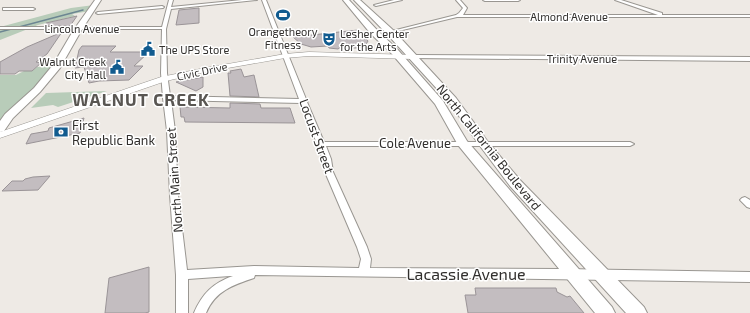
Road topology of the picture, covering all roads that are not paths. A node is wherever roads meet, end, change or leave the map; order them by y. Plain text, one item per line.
1 (98, 0) edge
2 (171, 0) edge
3 (255, 0) edge
4 (264, 0) edge
5 (346, 0) edge
6 (357, 0) edge
7 (400, 0) edge
8 (458, 0) edge
9 (485, 0) edge
10 (518, 0) edge
11 (634, 0) edge
12 (619, 1) edge
13 (12, 5) dead end
14 (376, 5) dead end
15 (162, 7) dead end
16 (170, 8) junction
17 (33, 9) dead end
18 (2, 10) edge
19 (98, 13) dead end
20 (457, 16) junction
21 (668, 16) junction
22 (750, 16) edge
23 (0, 28) edge
24 (165, 28) junction
25 (79, 29) junction
26 (390, 32) junction
27 (385, 42) junction
28 (352, 54) junction
29 (285, 56) junction
30 (400, 57) junction
31 (413, 57) junction
32 (750, 59) edge
33 (164, 79) junction
34 (166, 98) junction
35 (304, 101) junction
36 (0, 129) edge
37 (0, 135) edge
38 (462, 143) junction
39 (321, 144) junction
40 (484, 144) junction
41 (630, 144) dead end
42 (261, 272) junction
43 (364, 273) junction
44 (572, 273) junction
45 (602, 274) junction
46 (182, 275) junction
47 (750, 277) edge
48 (182, 313) edge
49 (200, 313) edge
50 (606, 313) edge
51 (638, 313) edge

1 - 25 main road
2 - 16 street, North Main Street
3 - 16 street
4 - 29 street, Locust Street
5 - 27 main road, North California Boulevard
6 - 26 main road, North California Boulevard
7 - 14 street
8 - 20 street
9 - 10 street
11 - 12 street
12 - 21 street
13 - 18 street
15 - 19 street
16 - 24 street, North Main Street
17 - 18 street
20 - 21 street, Almond Avenue
20 - 26 street, Almond Avenue
21 - 22 street, Almond Avenue
23 - 25 street, Lincoln Avenue
24 - 25 street, Lincoln Avenue
24 - 33 street, North Main Street
25 - 36 main road
26 - 31 main road, North California Boulevard
27 - 28 street
27 - 30 main road, North California Boulevard
28 - 29 street, Civic Drive
28 - 30 street, Civic Drive
29 - 33 street, Civic Drive
29 - 35 street, Locust Street
30 - 31 street, Civic Drive
30 - 38 main road, North California Boulevard
31 - 32 street, Trinity Avenue
31 - 40 main road, North California Boulevard
33 - 34 street, North Main Street
33 - 37 street, Civic Drive
34 - 35 street
34 - 46 street, North Main Street
35 - 39 street, Locust Street
38 - 39 street, Cole Avenue
38 - 40 street, Cole Avenue
38 - 44 main road, North California Boulevard
39 - 43 street, Locust Street
40 - 41 street, Cole Avenue
40 - 45 main road, North California Boulevard
42 - 43 street, Lacassie Avenue
42 - 46 street, Lacassie Avenue
42 - 49 street
43 - 44 street, Lacassie Avenue
44 - 45 street, Lacassie Avenue
44 - 50 main road, North California Boulevard
45 - 47 street, Lacassie Avenue
45 - 51 main road, North California Boulevard
46 - 48 street, North Main Street

